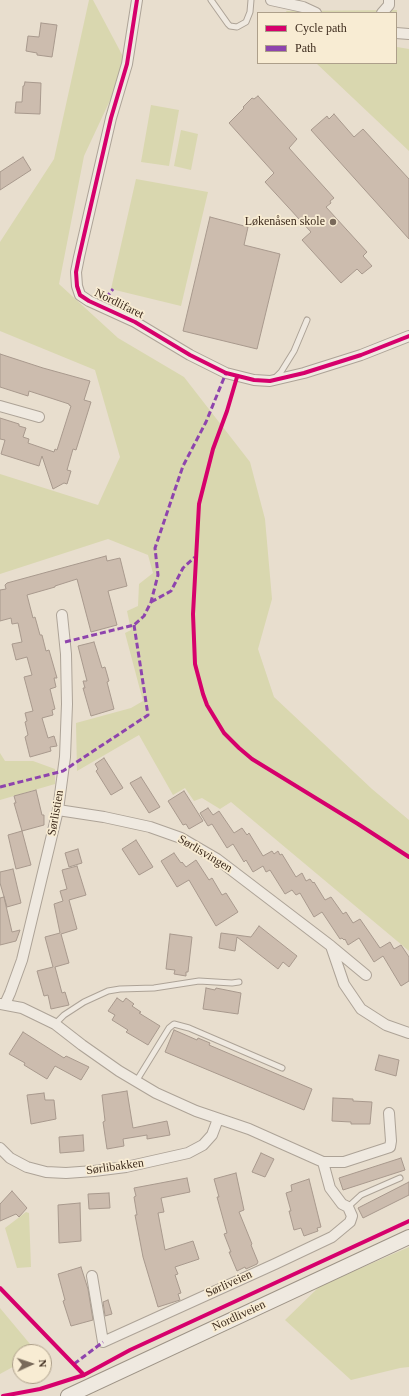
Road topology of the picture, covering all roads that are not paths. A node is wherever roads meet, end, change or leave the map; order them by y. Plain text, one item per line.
1 (137, 0) edge
2 (211, 0) edge
3 (251, 0) edge
4 (271, 0) edge
5 (389, 0) edge
6 (314, 12) edge
7 (383, 12) edge
8 (397, 33) edge
9 (409, 34) edge
10 (307, 320) dead end
11 (409, 336) edge
12 (270, 381) junction
13 (0, 406) edge
14 (39, 417) dead end
15 (62, 615) dead end
16 (58, 810) junction
17 (331, 946) junction
18 (366, 975) dead end
19 (239, 982) dead end
20 (2, 1004) edge
21 (55, 1024) junction
22 (409, 1033) edge
23 (282, 1068) dead end
24 (137, 1080) junction
25 (388, 1113) dead end
26 (218, 1119) junction
27 (0, 1148) edge
28 (323, 1162) junction
29 (400, 1178) dead end
30 (348, 1207) junction
31 (409, 1237) edge
32 (92, 1276) dead end
33 (75, 1395) edge

1 - 12 street, Nordlifaret
2 - 3 lane
4 - 6 street
5 - 7 street
8 - 9 street
10 - 12 lane
11 - 12 street, Nordlifaret
13 - 14 street
15 - 16 street, Sørlistien
16 - 17 street, Sørlisvingen
16 - 20 street, Sørlistien
17 - 18 street, Sørlisvingen
17 - 22 street
19 - 21 lane
20 - 21 street
21 - 24 street
23 - 24 lane
24 - 26 street
25 - 28 street
26 - 27 street, Sørlibakken
26 - 28 street
28 - 30 street
29 - 30 lane
30 - 32 street, Sørliveien
31 - 33 main road, Nordliveien

